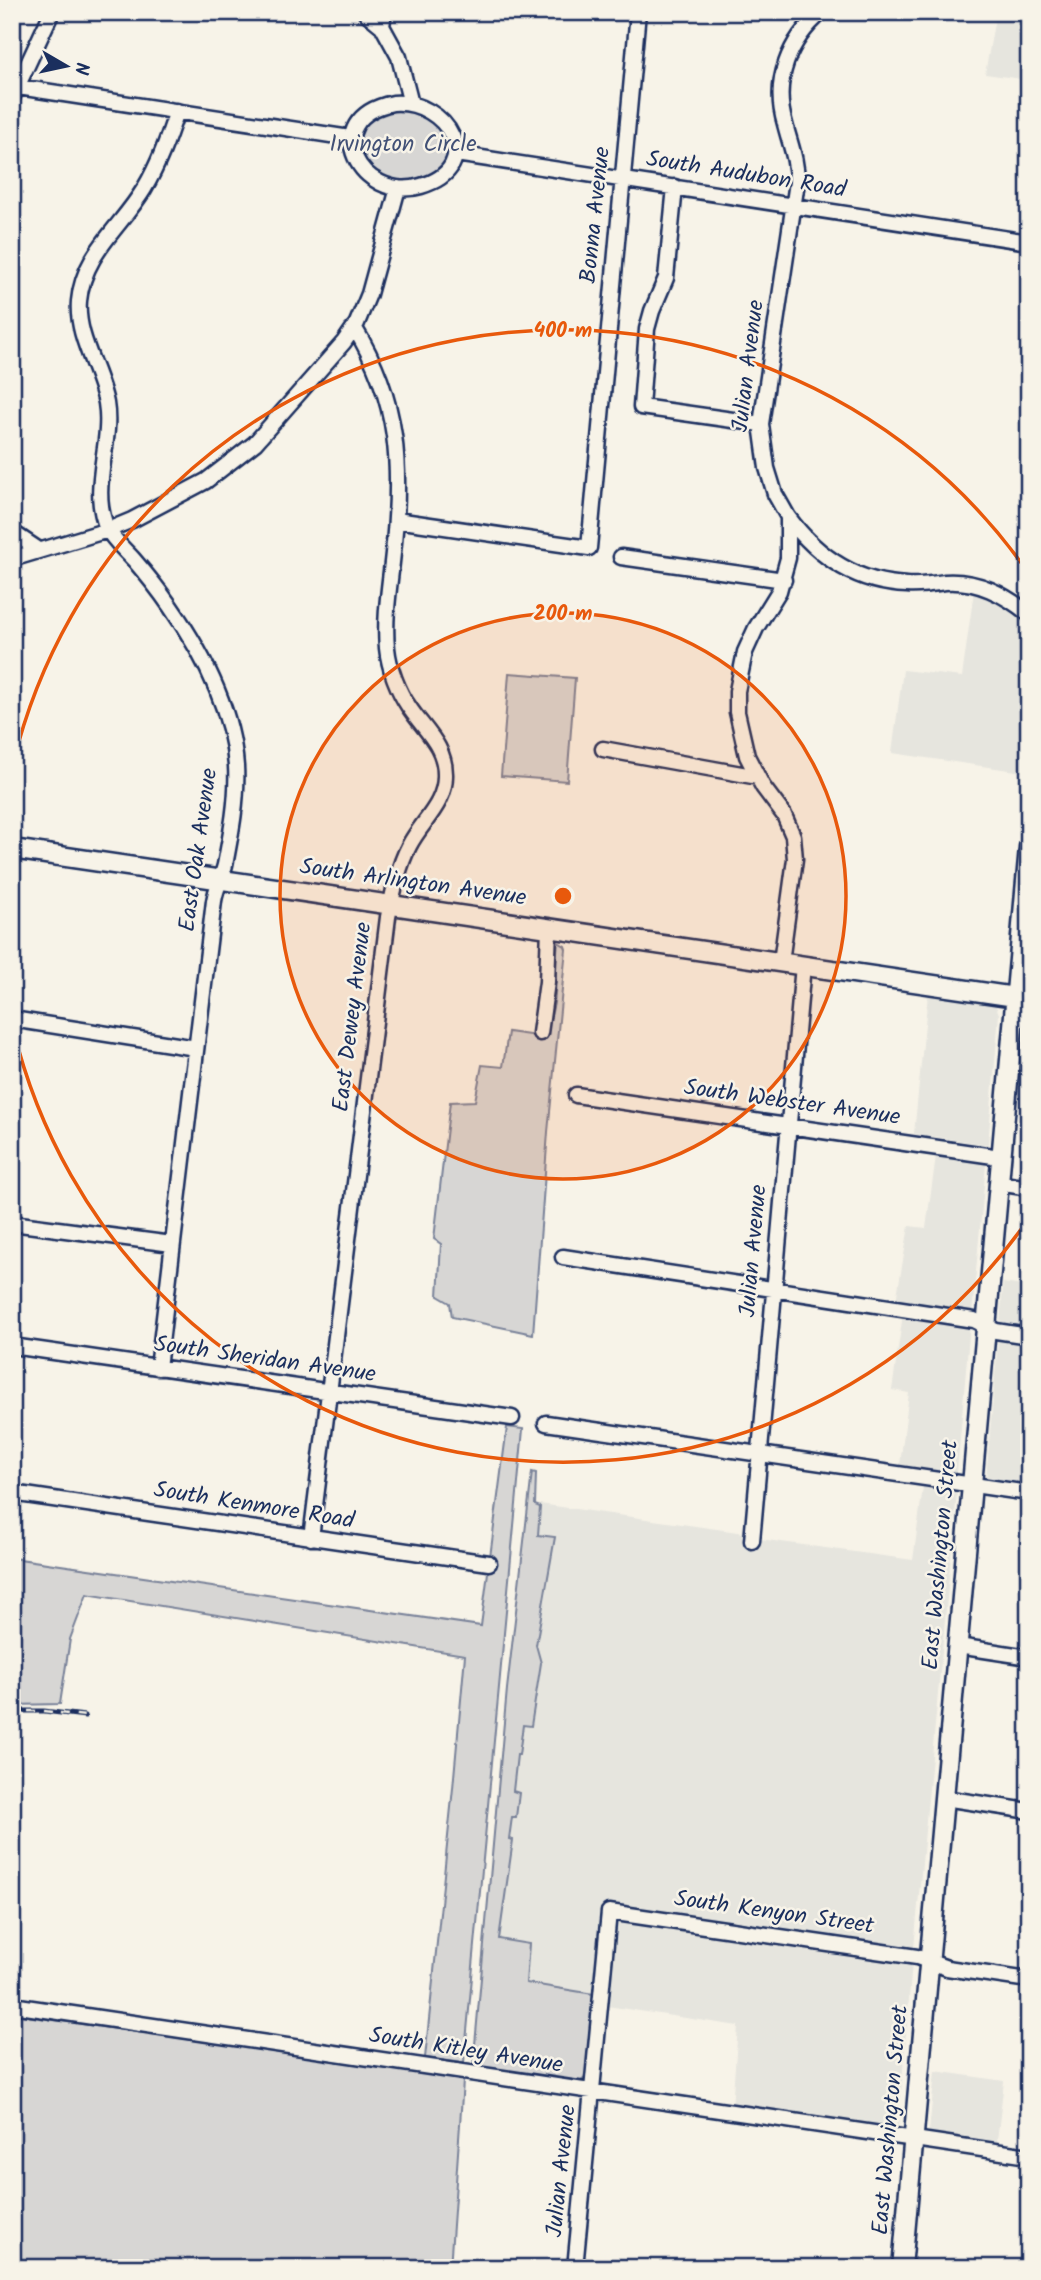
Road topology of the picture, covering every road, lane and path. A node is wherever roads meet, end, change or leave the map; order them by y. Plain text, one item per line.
1 (52, 12) edge
2 (365, 12) edge
3 (638, 12) edge
4 (822, 12) edge
5 (383, 19) edge
6 (14, 90) edge
7 (411, 104) junction
8 (177, 111) junction
9 (350, 138) junction
10 (456, 154) junction
11 (623, 179) junction
12 (675, 187) junction
13 (398, 188) junction
14 (794, 205) junction
15 (1029, 242) edge
16 (354, 327) junction
17 (761, 424) junction
18 (788, 517) junction
19 (396, 520) junction
20 (108, 530) junction
21 (12, 532) edge
22 (39, 550) junction
23 (621, 557) dead end
24 (12, 559) edge
25 (783, 580) junction
26 (1029, 614) edge
27 (603, 749) dead end
28 (758, 777) junction
29 (1029, 847) edge
30 (12, 849) edge
31 (219, 880) junction
32 (391, 905) junction
33 (549, 928) junction
34 (781, 962) junction
35 (803, 965) junction
36 (1022, 998) edge
37 (12, 1019) edge
38 (540, 1033) dead end
39 (196, 1048) junction
40 (576, 1095) dead end
41 (789, 1126) junction
42 (1000, 1157) junction
43 (998, 1183) junction
44 (1029, 1188) edge
45 (12, 1223) edge
46 (172, 1244) junction
47 (563, 1257) dead end
48 (773, 1290) junction
49 (986, 1325) junction
50 (1029, 1336) edge
51 (12, 1346) edge
52 (158, 1368) junction
53 (331, 1392) junction
54 (512, 1418) dead end
55 (546, 1423) dead end
56 (760, 1455) junction
57 (971, 1485) junction
58 (12, 1493) edge
59 (1029, 1493) edge
60 (311, 1538) junction
61 (752, 1541) dead end
62 (489, 1563) dead end
63 (958, 1646) junction
64 (1029, 1657) edge
65 (944, 1798) junction
66 (1029, 1811) edge
67 (609, 1912) joint
68 (930, 1962) junction
69 (1029, 1980) edge
70 (12, 2005) edge
71 (592, 2093) junction
72 (914, 2139) junction
73 (1029, 2156) edge
74 (575, 2268) edge
75 (902, 2268) edge

1 - 6 street
2 - 5 street
3 - 11 street, Bonna Avenue
4 - 14 street, Julian Avenue
5 - 7 street
6 - 8 street
7 - 9 street
7 - 10 street
8 - 9 street
8 - 20 street, East Oak Avenue
9 - 13 street
10 - 11 street, South Audubon Road
10 - 13 street
11 - 12 street, South Audubon Road
11 - 19 street, Bonna Avenue
12 - 14 street, South Audubon Road
12 - 17 street
13 - 16 street
14 - 15 street, South Audubon Road
14 - 17 street, Julian Avenue
16 - 19 street, East Dewey Avenue
16 - 20 street
17 - 18 street, Julian Avenue
18 - 25 street, Julian Avenue
18 - 26 street
19 - 32 street, East Dewey Avenue
20 - 22 street
20 - 31 street, East Oak Avenue
21 - 22 street
22 - 24 street
23 - 25 street
25 - 28 street, Julian Avenue
27 - 28 street
28 - 34 street, Julian Avenue
29 - 36 main road, East Washington Street
30 - 31 main road, South Arlington Avenue
31 - 32 main road, South Arlington Avenue
31 - 39 street, East Oak Avenue
32 - 33 main road, South Arlington Avenue
32 - 53 street, East Dewey Avenue
33 - 34 main road, South Arlington Avenue
33 - 38 street
34 - 35 main road, South Arlington Avenue
35 - 36 main road, South Arlington Avenue
35 - 41 street, Julian Avenue
36 - 42 main road, East Washington Street
37 - 39 street
39 - 46 street, East Oak Avenue
40 - 41 street, South Webster Avenue
41 - 42 street, South Webster Avenue
41 - 48 street, Julian Avenue
42 - 43 main road, East Washington Street
43 - 44 street
43 - 49 main road, East Washington Street
45 - 46 street
46 - 52 street, East Oak Avenue
47 - 48 street
48 - 49 street
48 - 56 street, Julian Avenue
49 - 50 street
49 - 57 main road, East Washington Street
51 - 52 street, South Sheridan Avenue
52 - 53 street, South Sheridan Avenue
53 - 54 street, South Sheridan Avenue
53 - 60 street, East Dewey Avenue
55 - 56 street
56 - 57 street
56 - 61 street, Julian Avenue
57 - 59 street
57 - 63 main road, East Washington Street
58 - 60 street, South Kenmore Road
60 - 62 street, South Kenmore Road
63 - 64 street
63 - 65 main road, East Washington Street
65 - 66 street
65 - 68 main road, East Washington Street
67 - 68 street, South Kenyon Street
67 - 71 street, Julian Avenue
68 - 69 street, South Kenyon Street
68 - 72 main road, East Washington Street
70 - 71 street, South Kitley Avenue
71 - 72 street, South Kitley Avenue
71 - 74 street, Julian Avenue
72 - 73 street, South Kitley Avenue
72 - 75 main road, East Washington Street

